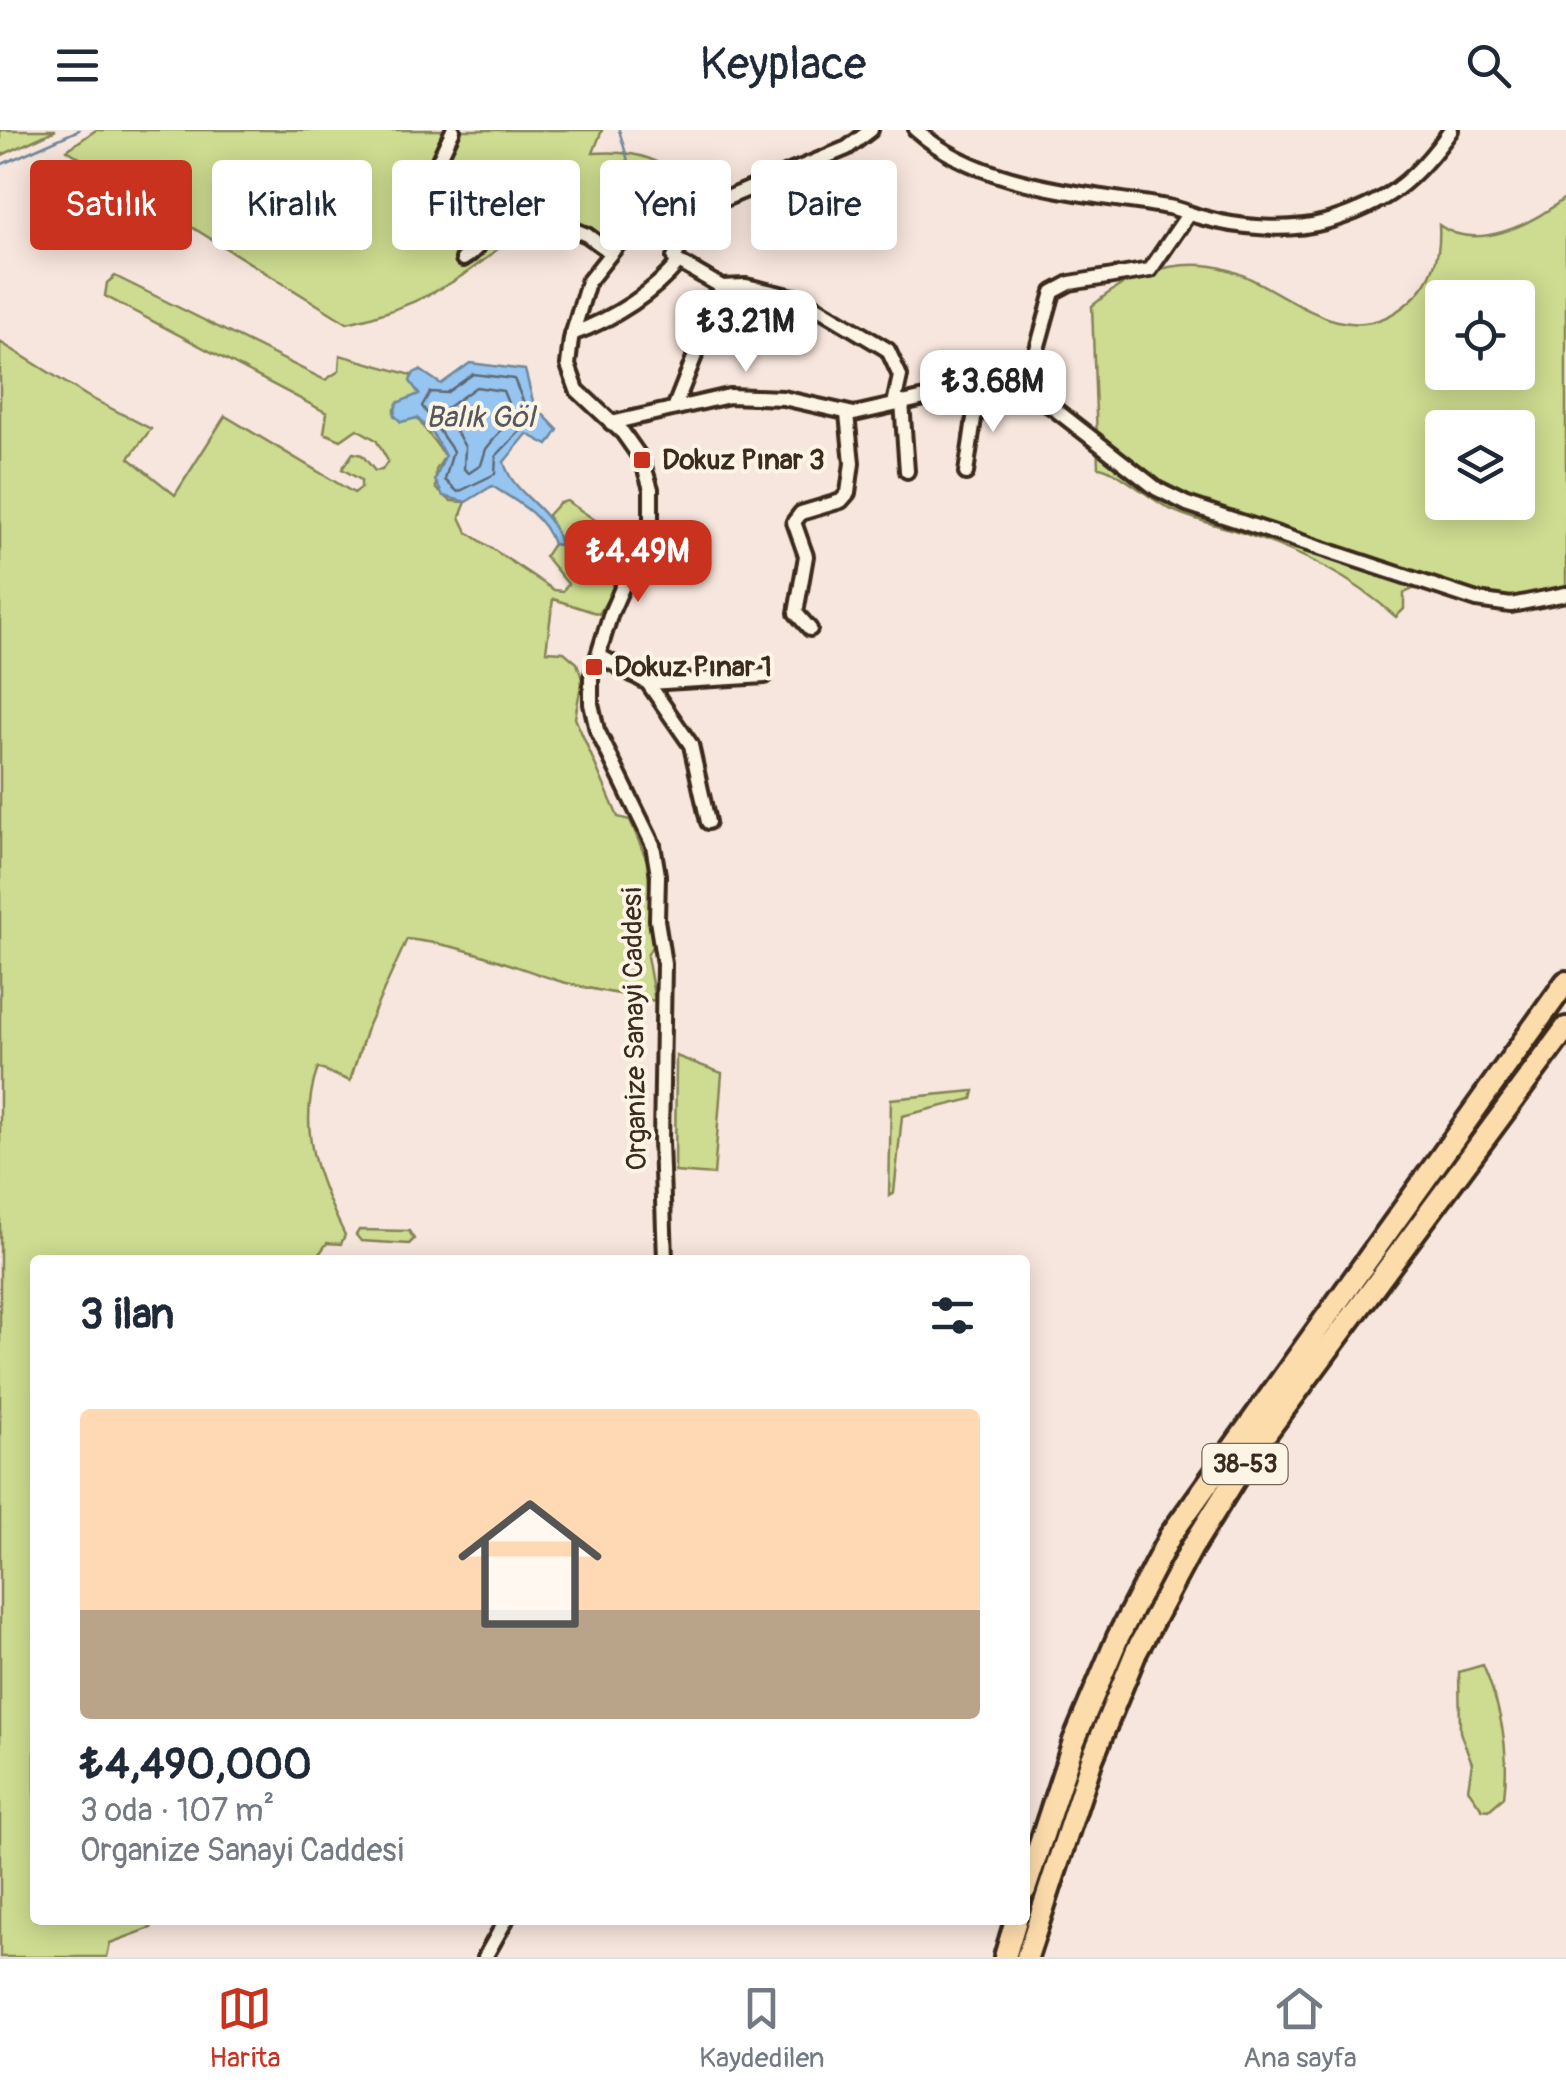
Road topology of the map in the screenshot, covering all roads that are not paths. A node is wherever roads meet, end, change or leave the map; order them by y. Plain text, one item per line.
1 (453, 130) edge
2 (871, 130) edge
3 (916, 130) edge
4 (1451, 130) edge
5 (439, 160) edge
6 (731, 194) edge
7 (1190, 213) junction
8 (580, 232) edge
9 (475, 250) edge
10 (678, 250) edge
11 (610, 252) joint
12 (463, 260) dead end
13 (679, 262) junction
14 (722, 288) junction
15 (572, 334) junction
16 (978, 391) junction
17 (1025, 392) junction
18 (898, 403) junction
19 (675, 406) junction
20 (847, 414) junction
21 (612, 423) junction
22 (908, 471) dead end
23 (966, 473) dead end
24 (1566, 594) edge
25 (810, 629) dead end
26 (598, 655) junction
27 (765, 676) dead end
28 (648, 683) junction
29 (708, 822) dead end
30 (1566, 982) edge
31 (1566, 1028) edge
32 (665, 1255) edge
33 (1030, 1875) edge
34 (503, 1925) edge
35 (1015, 1925) edge
36 (486, 1957) edge
37 (1005, 1957) edge
38 (1027, 1957) edge

1 - 5 street
2 - 6 street, Organize Sanayi Caddesi
3 - 7 street
4 - 7 street
7 - 17 street
8 - 11 street
9 - 12 street
10 - 13 street
11 - 15 street, Organize Sanayi Caddesi
13 - 14 street
13 - 15 street
14 - 18 street
14 - 19 street
15 - 21 street, Organize Sanayi Caddesi
16 - 17 street
16 - 18 street
16 - 23 street
17 - 24 street
18 - 20 street
18 - 22 street
19 - 20 street
19 - 21 street
20 - 25 street
21 - 26 street, Organize Sanayi Caddesi
26 - 28 street
26 - 32 street, Organize Sanayi Caddesi
27 - 28 street
28 - 29 street
30 - 33 highway, 38-53
31 - 38 highway, 38-53
34 - 36 street
35 - 37 highway

